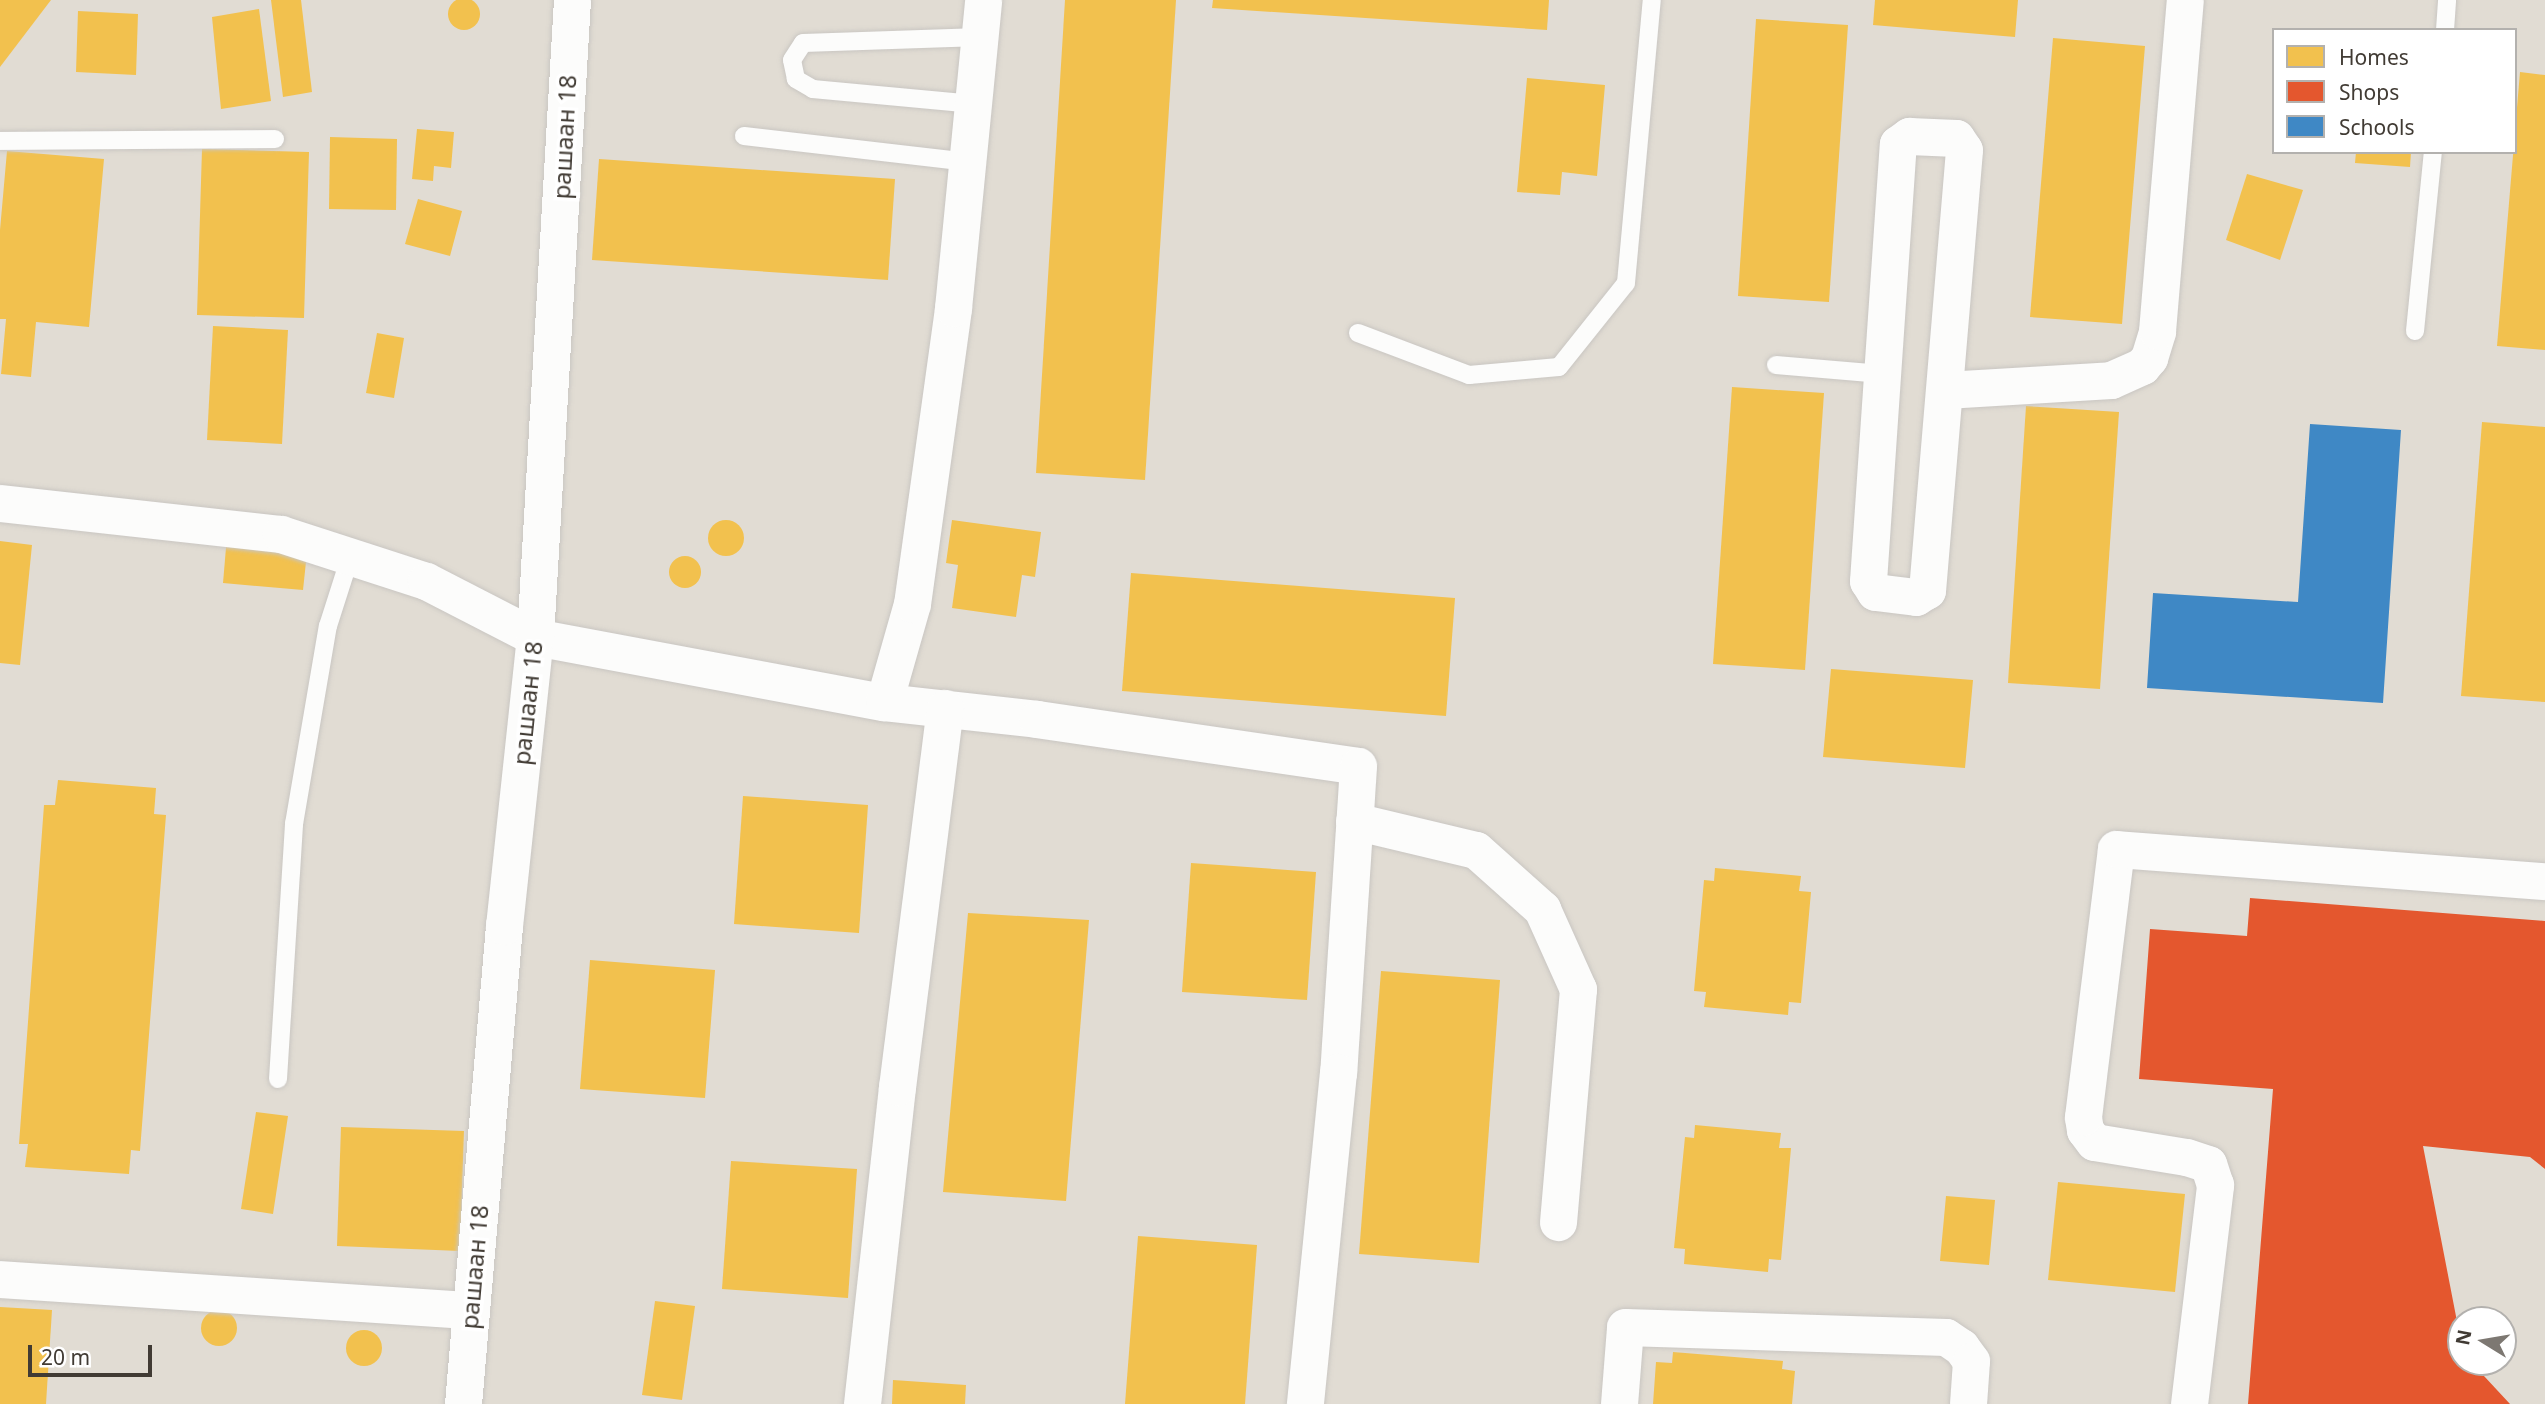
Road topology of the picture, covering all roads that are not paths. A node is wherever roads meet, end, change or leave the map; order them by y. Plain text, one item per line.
1 (572, 0) edge
2 (984, 0) edge
3 (1652, 0) edge
4 (2185, 0) edge
5 (2448, 0) edge
6 (2445, 28) edge
7 (981, 37) junction
8 (974, 104) junction
9 (744, 135) dead end
10 (275, 139) dead end
11 (0, 141) edge
12 (2433, 154) edge
13 (968, 162) junction
14 (2415, 331) dead end
15 (1358, 333) dead end
16 (1776, 365) dead end
17 (1882, 374) junction
18 (1945, 390) junction
19 (0, 503) edge
20 (350, 557) junction
21 (535, 637) junction
22 (884, 702) junction
23 (945, 708) junction
24 (1354, 821) junction
25 (2545, 881) edge
26 (278, 1079) dead end
27 (1558, 1222) dead end
28 (0, 1279) edge
29 (471, 1310) junction
30 (463, 1404) edge
31 (862, 1404) edge
32 (1305, 1404) edge
33 (1619, 1404) edge
34 (1968, 1404) edge
35 (2189, 1404) edge

1 - 21 street, рашаан 18
2 - 7 street
3 - 15 lane
4 - 18 street
5 - 6 lane
7 - 8 street
7 - 8 lane
8 - 13 street
9 - 13 lane
10 - 11 lane
12 - 14 lane
13 - 22 street
16 - 17 lane
17 - 18 street
17 - 18 street
19 - 20 street
20 - 21 street
20 - 26 lane
21 - 22 street
21 - 29 street, рашаан 18
22 - 23 street
23 - 24 street
23 - 31 street
24 - 27 street
24 - 32 street
25 - 35 street
28 - 29 street
29 - 30 street, рашаан 18
33 - 34 street

